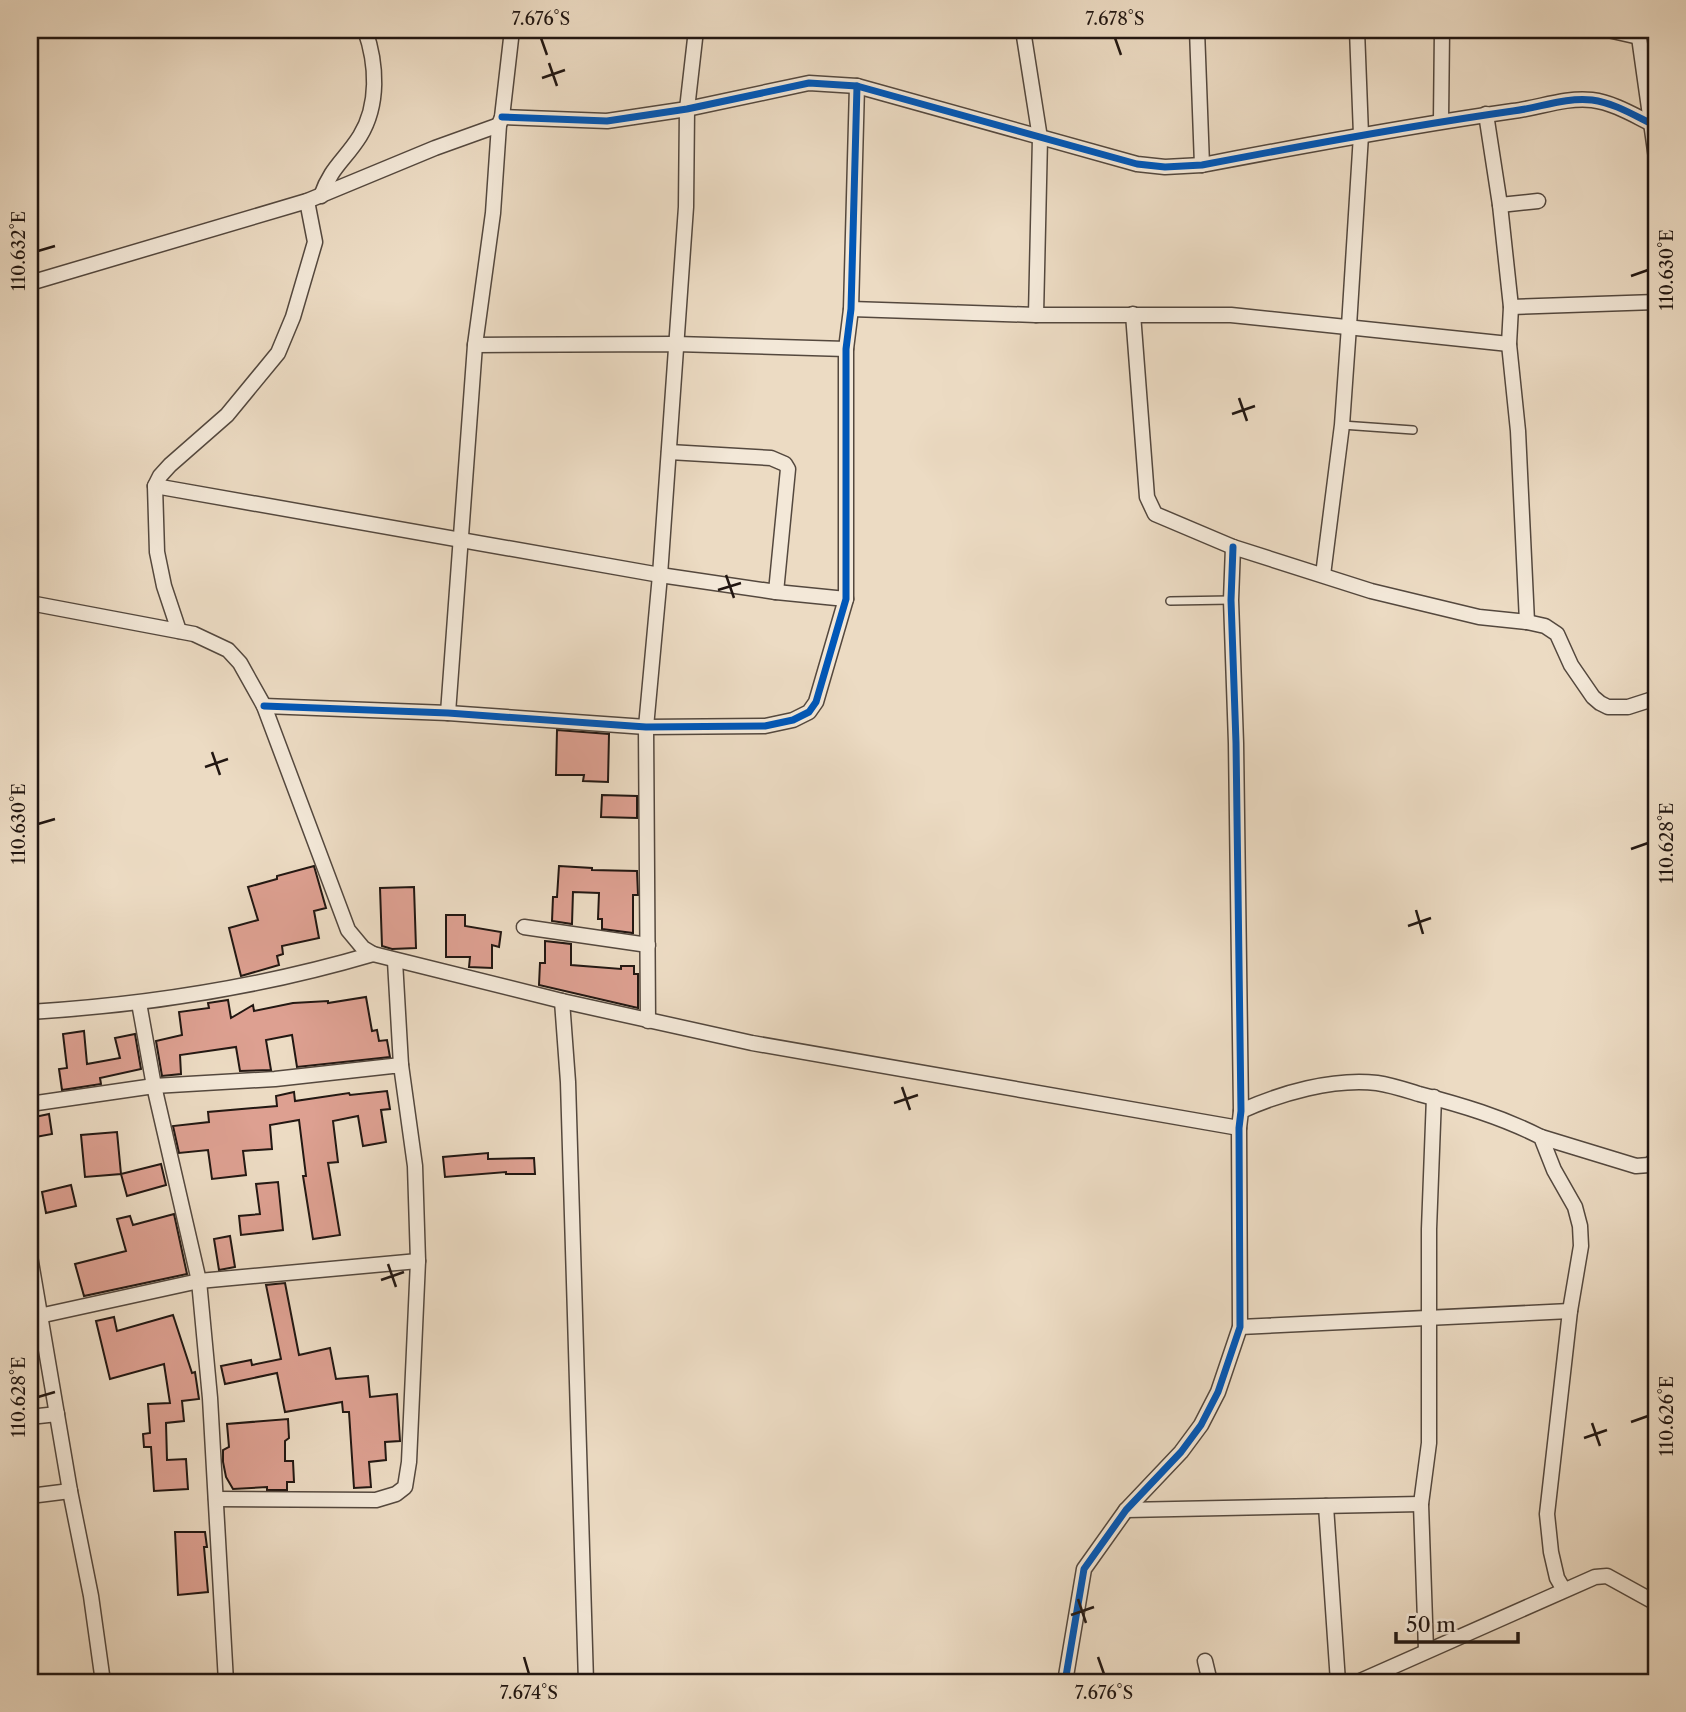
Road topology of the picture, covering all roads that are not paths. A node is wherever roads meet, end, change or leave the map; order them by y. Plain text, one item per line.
1 (365, 30) edge
2 (512, 30) edge
3 (696, 30) edge
4 (1023, 30) edge
5 (1196, 30) edge
6 (1357, 30) edge
7 (1442, 30) edge
8 (1608, 30) edge
9 (1639, 34) edge
10 (858, 86) junction
11 (687, 109) junction
12 (1486, 114) junction
13 (1441, 120) junction
14 (500, 121) junction
15 (1655, 125) edge
16 (1361, 135) junction
17 (1040, 138) junction
18 (1656, 158) edge
19 (1202, 165) junction
20 (314, 198) junction
21 (1538, 201) dead end
22 (1500, 205) junction
23 (30, 283) edge
24 (1656, 302) edge
25 (1511, 307) junction
26 (851, 309) junction
27 (1036, 314) junction
28 (1133, 314) junction
29 (1349, 326) junction
30 (676, 344) junction
31 (1509, 344) junction
32 (475, 345) junction
33 (846, 349) junction
34 (1342, 425) junction
35 (1413, 430) dead end
36 (669, 452) junction
37 (155, 486) junction
38 (460, 540) junction
39 (1233, 547) junction
40 (660, 575) junction
41 (1323, 575) junction
42 (776, 592) junction
43 (846, 599) junction
44 (1231, 600) junction
45 (1170, 601) dead end
46 (30, 603) edge
47 (1527, 622) junction
48 (179, 631) junction
49 (1656, 698) edge
50 (264, 706) junction
51 (448, 713) junction
52 (646, 727) junction
53 (524, 927) dead end
54 (648, 946) junction
55 (373, 954) junction
56 (395, 961) junction
57 (562, 1001) junction
58 (139, 1003) junction
59 (30, 1012) edge
60 (648, 1021) junction
61 (401, 1065) junction
62 (154, 1086) junction
63 (1434, 1097) junction
64 (30, 1104) edge
65 (1241, 1111) junction
66 (1239, 1128) junction
67 (1541, 1136) junction
68 (1656, 1159) edge
69 (30, 1256) edge
70 (418, 1261) junction
71 (199, 1282) junction
72 (1570, 1311) junction
73 (35, 1317) edge
74 (1431, 1319) junction
75 (1241, 1327) junction
76 (57, 1414) junction
77 (30, 1417) edge
78 (70, 1491) junction
79 (30, 1496) edge
80 (216, 1499) junction
81 (1421, 1504) junction
82 (1326, 1506) junction
83 (1126, 1510) junction
84 (1564, 1590) junction
85 (1656, 1603) edge
86 (1426, 1650) junction
87 (1205, 1661) dead end
88 (1390, 1676) edge
89 (103, 1682) edge
90 (226, 1682) edge
91 (586, 1682) edge
92 (1065, 1682) edge
93 (1210, 1682) edge
94 (1338, 1682) edge
95 (1358, 1682) edge

1 - 20 street
2 - 14 street
3 - 11 street
4 - 17 street
5 - 19 street
6 - 16 street
7 - 13 street
8 - 9 street
9 - 15 street
10 - 11 street
10 - 17 street
10 - 26 street
11 - 14 street
11 - 30 street
12 - 13 street
12 - 15 street
12 - 22 street
13 - 16 street
14 - 20 street
14 - 32 street
15 - 18 street
16 - 19 street
16 - 29 street
17 - 19 street
17 - 27 street
20 - 23 street
20 - 37 street
21 - 22 street
22 - 25 street
24 - 25 street
25 - 31 street
26 - 27 street
26 - 33 street
27 - 28 street
28 - 29 street
28 - 39 street
29 - 31 street
29 - 34 street
30 - 32 street
30 - 33 street
30 - 36 street
31 - 47 street
32 - 38 street
33 - 43 street
34 - 35 lane
34 - 41 street
36 - 40 street
36 - 42 street
37 - 38 street
37 - 48 street
38 - 40 street
38 - 51 street
39 - 41 street
39 - 44 street
40 - 42 street
40 - 52 street
41 - 47 street
42 - 43 street
43 - 52 street
44 - 45 lane
44 - 65 street
46 - 48 street
47 - 49 street
48 - 50 street
50 - 51 street
50 - 55 street
51 - 52 street
52 - 54 street
53 - 54 street
54 - 60 street
55 - 56 street
55 - 58 street
56 - 57 street
56 - 61 street
57 - 60 street
57 - 91 street
58 - 59 street
58 - 62 street
60 - 66 street
61 - 62 street
61 - 70 street
62 - 64 street
62 - 71 street
63 - 65 street
63 - 67 street
63 - 74 street
65 - 66 street
66 - 75 street
67 - 68 street
67 - 72 street
69 - 73 street
70 - 71 street
70 - 80 street
71 - 73 street
71 - 80 street
72 - 74 street
72 - 84 street
73 - 76 street
74 - 75 street
74 - 81 street
75 - 83 street
76 - 77 street
76 - 78 street
78 - 79 street
78 - 89 street
80 - 90 street
81 - 82 street
81 - 86 street
82 - 83 street
82 - 94 street
83 - 92 street
84 - 85 street
84 - 86 street
86 - 88 street
87 - 93 street
88 - 95 street

